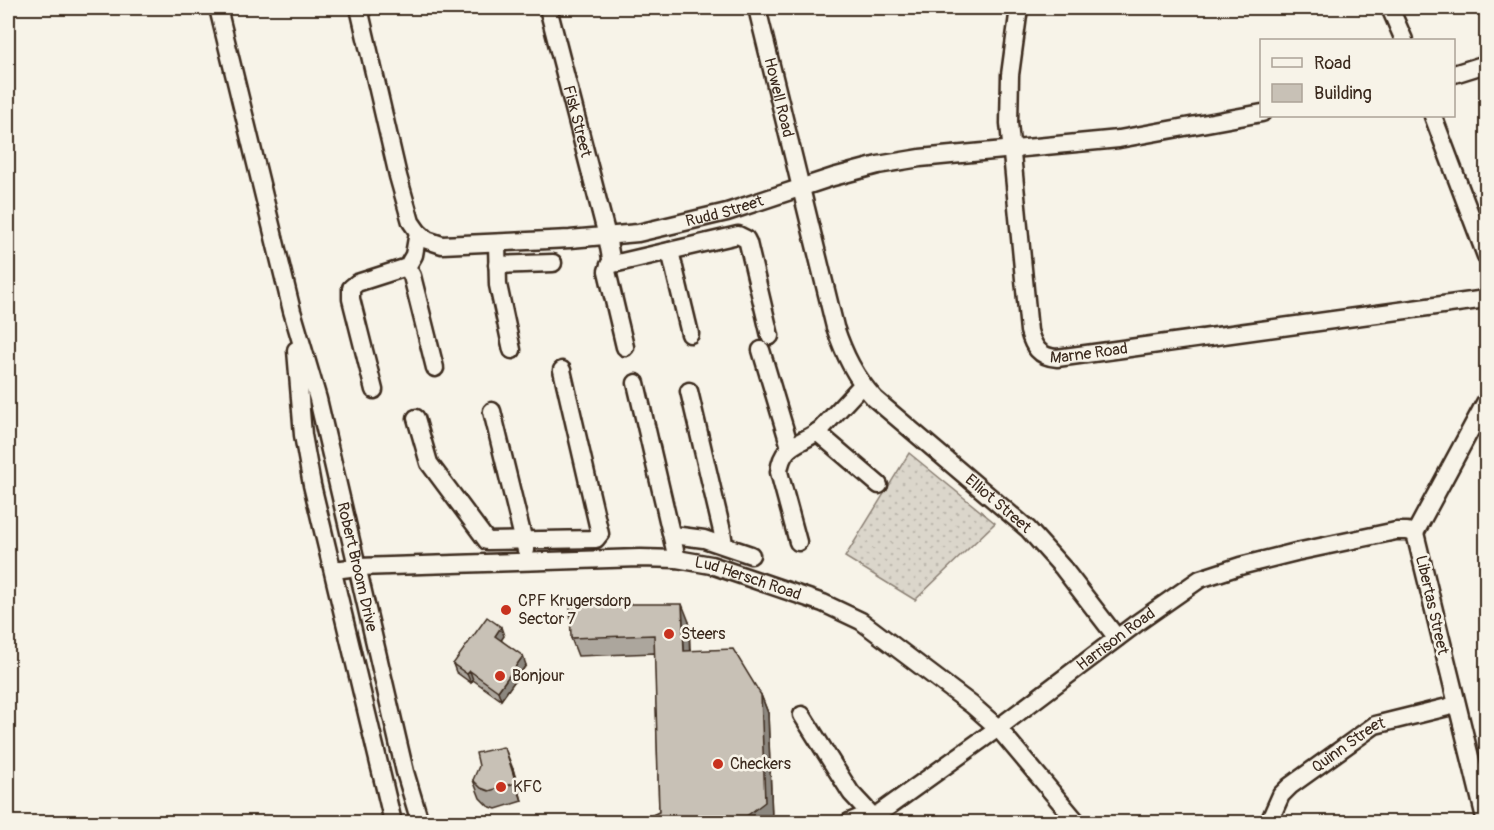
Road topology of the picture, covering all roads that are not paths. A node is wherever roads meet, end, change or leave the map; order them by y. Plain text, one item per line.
1 (218, 8) edge
2 (359, 8) edge
3 (548, 8) edge
4 (757, 8) edge
5 (1019, 8) edge
6 (1390, 8) edge
7 (1404, 39) edge
8 (1486, 64) edge
9 (1455, 74) edge
10 (1260, 113) edge
11 (1433, 117) edge
12 (1011, 149) junction
13 (801, 187) junction
14 (418, 232) junction
15 (607, 236) junction
16 (497, 243) junction
17 (670, 251) junction
18 (1486, 256) edge
19 (553, 263) dead end
20 (612, 264) junction
21 (497, 265) junction
22 (407, 267) junction
23 (1486, 299) edge
24 (292, 310) junction
25 (690, 334) dead end
26 (625, 347) dead end
27 (512, 350) dead end
28 (435, 368) dead end
29 (562, 370) dead end
30 (636, 383) dead end
31 (862, 385) junction
32 (374, 390) dead end
33 (689, 391) dead end
34 (1486, 401) edge
35 (492, 411) dead end
36 (416, 418) dead end
37 (817, 432) junction
38 (790, 447) junction
39 (879, 484) dead end
40 (1415, 534) junction
41 (673, 535) junction
42 (525, 541) junction
43 (798, 542) dead end
44 (724, 545) junction
45 (751, 555) dead end
46 (677, 559) junction
47 (528, 562) junction
48 (358, 567) junction
49 (334, 570) junction
50 (1118, 638) junction
51 (1456, 705) junction
52 (802, 715) dead end
53 (998, 728) junction
54 (877, 820) edge
55 (393, 822) edge
56 (420, 822) edge
57 (849, 822) edge
58 (1077, 822) edge
59 (1269, 822) edge
60 (1486, 822) edge

1 - 24 street, Robert Broom Drive
2 - 14 street
3 - 15 street, Fisk Street
4 - 13 street, Howell Road
5 - 12 street, Marne Road
6 - 7 street
8 - 9 street
10 - 12 street, Rudd Street
11 - 18 street
12 - 13 street, Rudd Street
12 - 23 street, Marne Road
13 - 15 street, Rudd Street
13 - 31 street, Elliot Street
14 - 16 street, Rudd Street
14 - 22 street
15 - 16 street, Rudd Street
15 - 20 street, Fisk Street
16 - 21 street
17 - 20 street
17 - 25 street
17 - 38 street
19 - 21 street
20 - 26 street, Fisk Street
21 - 27 street
22 - 28 street
22 - 32 street
24 - 48 street, Robert Broom Drive
24 - 49 street, Robert Broom Drive
29 - 42 street
30 - 41 street
31 - 37 street
31 - 50 street, Elliot Street
33 - 44 street
34 - 40 street, Libertas Street
35 - 42 street
36 - 42 street
37 - 38 street
37 - 39 street
38 - 43 street
40 - 50 street, Harrison Road
40 - 51 street, Libertas Street
41 - 44 street
41 - 46 street
42 - 47 street
44 - 45 street
46 - 47 street, Lud Hersch Road
46 - 53 street, Lud Hersch Road
47 - 48 street, Lud Hersch Road
48 - 49 street, Lud Hersch Road
48 - 56 street, Robert Broom Drive
49 - 55 street, Robert Broom Drive
50 - 53 street, Harrison Road
51 - 59 street, Quinn Street
51 - 60 street, Libertas Street
52 - 54 street
53 - 54 street, Harrison Road
53 - 58 street, Lud Hersch Road
54 - 57 street, Harrison Road

